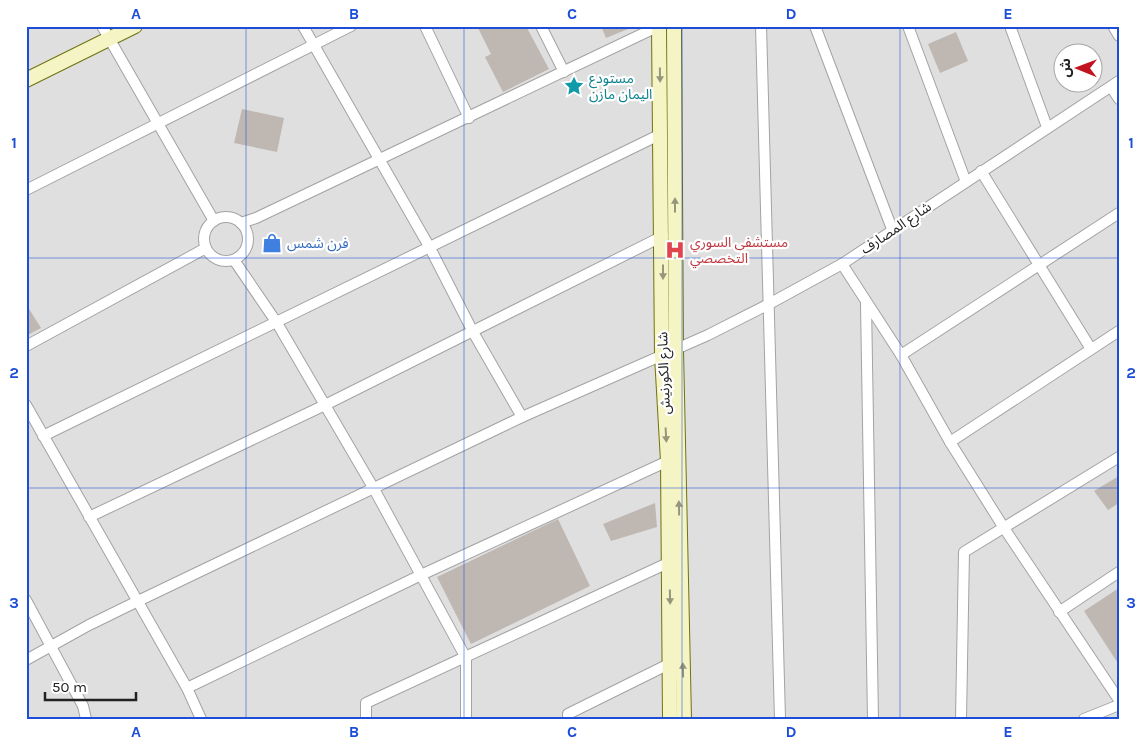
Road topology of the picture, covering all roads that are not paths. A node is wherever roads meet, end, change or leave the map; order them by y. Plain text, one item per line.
1 (102, 26) edge
2 (135, 26) edge
3 (303, 26) edge
4 (350, 26) edge
5 (425, 26) edge
6 (541, 26) edge
7 (659, 26) edge
8 (674, 26) edge
9 (761, 26) edge
10 (815, 26) edge
11 (908, 26) edge
12 (1010, 26) edge
13 (1113, 26) edge
14 (1119, 36) edge
15 (110, 39) junction
16 (314, 45) junction
17 (564, 72) junction
18 (26, 80) edge
19 (1115, 84) edge
20 (1119, 99) edge
21 (469, 118) junction
22 (158, 123) junction
23 (1048, 128) junction
24 (661, 134) junction
25 (381, 159) junction
26 (981, 171) junction
27 (966, 182) junction
28 (26, 190) edge
29 (1119, 213) edge
30 (214, 222) junction
31 (241, 223) junction
32 (892, 229) junction
33 (663, 236) junction
34 (206, 248) junction
35 (430, 248) junction
36 (234, 260) junction
37 (842, 264) junction
38 (1038, 265) junction
39 (866, 302) junction
40 (770, 304) junction
41 (277, 323) junction
42 (1119, 331) edge
43 (473, 332) junction
44 (26, 346) edge
45 (1091, 349) junction
46 (676, 350) junction
47 (901, 355) junction
48 (662, 356) junction
49 (26, 405) edge
50 (325, 405) junction
51 (522, 417) junction
52 (43, 436) junction
53 (950, 442) junction
54 (1119, 457) edge
55 (668, 461) junction
56 (374, 488) junction
57 (89, 517) junction
58 (1004, 528) junction
59 (670, 562) junction
60 (1119, 572) edge
61 (421, 575) junction
62 (26, 600) edge
63 (136, 602) junction
64 (1059, 612) junction
65 (52, 647) junction
66 (466, 658) junction
67 (26, 660) edge
68 (670, 663) junction
69 (187, 688) junction
70 (1119, 700) edge
71 (1119, 705) edge
72 (86, 719) edge
73 (201, 719) edge
74 (366, 719) edge
75 (466, 719) edge
76 (568, 719) edge
77 (670, 719) edge
78 (684, 719) edge
79 (780, 719) edge
80 (873, 719) edge
81 (961, 719) edge
82 (1084, 719) edge

1 - 15 street
2 - 15 street
3 - 16 street
4 - 16 street
5 - 21 street
6 - 17 street
7 - 17 street
7 -> 24 street, شارع الكورنيش
46 -> 8 street, شارع الكورنيش
9 - 40 street
10 - 32 street
11 - 27 street
12 - 23 street
13 - 14 street
15 - 18 street
15 - 22 street
16 - 22 street
16 - 25 street
17 - 21 street
19 - 20 street
19 - 23 street, شارع المصارف
21 - 25 street
22 - 28 street
22 - 30 street
23 - 26 street, شارع المصارف
24 - 33 street, شارع الكورنيش
24 - 35 street
25 - 31 street
25 - 35 street
26 - 27 street, شارع المصارف
26 - 38 street
27 - 32 street, شارع المصارف
29 - 38 street
30 - 31 street
30 - 34 street
31 - 36 street
32 - 37 street, شارع المصارف
33 - 43 street
33 -> 48 street, شارع الكورنيش
34 - 36 street
34 - 44 street
35 - 41 street
35 - 43 street
36 - 41 street
37 - 39 street
37 - 40 street, شارع المصارف
38 - 45 street
38 - 47 street
39 - 47 street
39 - 80 street
40 - 46 street, شارع المصارف
40 - 79 street
41 - 50 street
41 - 52 street
42 - 45 street
43 - 50 street
43 - 51 street
45 - 53 street
46 - 48 street, شارع المصارف
78 -> 46 street, شارع الكورنيش
47 - 53 street
48 - 51 street, شارع المصارف
48 -> 55 street, شارع الكورنيش
49 - 52 street
50 - 56 street
50 - 57 street
51 - 56 street, شارع المصارف
52 - 57 street
53 - 58 street
54 - 58 street
55 - 59 street, شارع الكورنيش
55 - 61 street
56 - 61 street
56 - 63 street, شارع المصارف
57 - 63 street
58 - 64 street
58 - 81 street
59 - 66 street
59 -> 68 street, شارع الكورنيش
60 - 64 street
61 - 66 street
61 - 69 street
62 - 65 street
63 - 65 street, شارع المصارف
63 - 69 street
64 - 70 street
65 - 67 street, شارع المصارف
65 - 72 street
66 - 74 street
66 - 75 street
68 - 76 street
68 - 77 street, شارع الكورنيش
69 - 73 street
71 - 82 street

